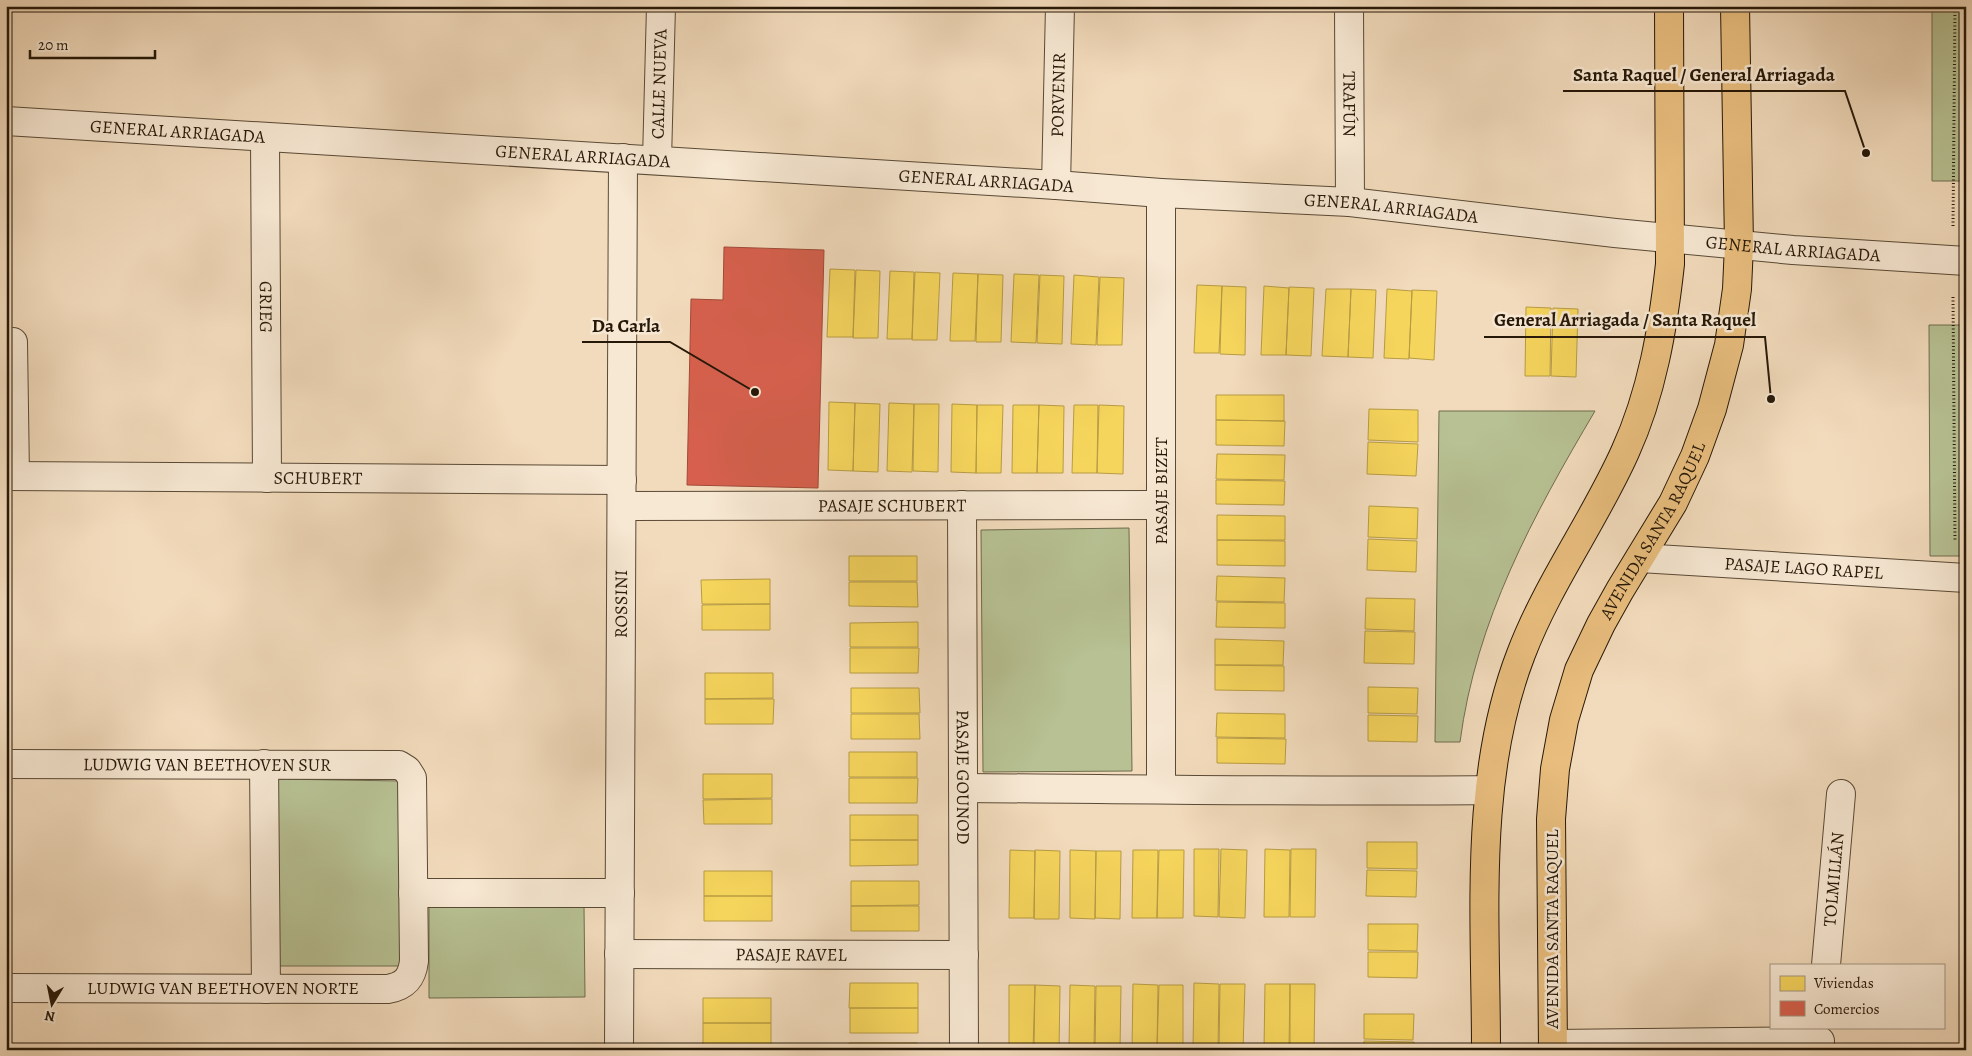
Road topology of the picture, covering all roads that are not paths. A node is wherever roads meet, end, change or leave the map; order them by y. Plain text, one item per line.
1 (661, 6) edge
2 (1060, 6) edge
3 (1349, 6) edge
4 (1669, 6) edge
5 (1735, 6) edge
6 (6, 121) edge
7 (265, 137) junction
8 (623, 158) junction
9 (657, 160) junction
10 (1056, 185) junction
11 (1162, 193) junction
12 (1350, 202) junction
13 (1669, 238) junction
14 (1739, 244) junction
15 (1966, 261) edge
16 (13, 342) dead end
17 (11, 476) edge
18 (267, 478) junction
19 (622, 493) junction
20 (962, 505) junction
21 (1161, 505) junction
22 (1640, 558) junction
23 (1966, 578) edge
24 (6, 764) edge
25 (264, 764) junction
26 (963, 788) junction
27 (1161, 789) junction
28 (1489, 790) junction
29 (1840, 794) dead end
30 (413, 893) junction
31 (620, 893) junction
32 (619, 954) junction
33 (964, 955) junction
34 (1826, 964) edge
35 (6, 988) edge
36 (266, 989) junction
37 (1820, 1039) edge
38 (1552, 1047) edge
39 (619, 1050) edge
40 (964, 1050) edge
41 (1486, 1050) edge

1 - 9 street, CALLE NUEVA
2 - 10 street, PORVENIR
3 - 12 street, TRAFÚN
4 - 13 main road
5 - 14 main road, AVENIDA SANTA RAQUEL
6 - 7 street, GENERAL ARRIAGADA
7 - 8 street, GENERAL ARRIAGADA
7 - 18 street, GRIEG
8 - 9 street, GENERAL ARRIAGADA
8 - 19 street, ROSSINI
9 - 10 street, GENERAL ARRIAGADA
10 - 11 street, GENERAL ARRIAGADA
11 - 12 street, GENERAL ARRIAGADA
11 - 21 street, PASAJE BIZET
12 - 13 street, GENERAL ARRIAGADA
13 - 14 street, GENERAL ARRIAGADA
13 - 28 main road
14 - 15 street, GENERAL ARRIAGADA
14 - 22 main road, AVENIDA SANTA RAQUEL
16 - 17 street, SCHUBERT
17 - 18 street, SCHUBERT
18 - 19 street, SCHUBERT
19 - 20 street, PASAJE SCHUBERT
19 - 31 street, ROSSINI
20 - 21 street, PASAJE SCHUBERT
20 - 26 street, PASAJE GOUNOD
21 - 27 street, PASAJE BIZET
22 - 23 street, PASAJE LAGO RAPEL
22 - 38 main road, AVENIDA SANTA RAQUEL
24 - 25 street, LUDWIG VAN BEETHOVEN SUR
25 - 30 street, LUDWIG VAN BEETHOVEN SUR
25 - 36 street
26 - 27 street
26 - 33 street, PASAJE GOUNOD
27 - 28 street
28 - 41 main road
29 - 34 street, TOLMILLÁN
30 - 31 street
30 - 36 street, LUDWIG VAN BEETHOVEN NORTE
31 - 32 street, ROSSINI
32 - 33 street, PASAJE RAVEL
32 - 39 street, ROSSINI
33 - 40 street, PASAJE GOUNOD
35 - 36 street, LUDWIG VAN BEETHOVEN NORTE
37 - 38 street

